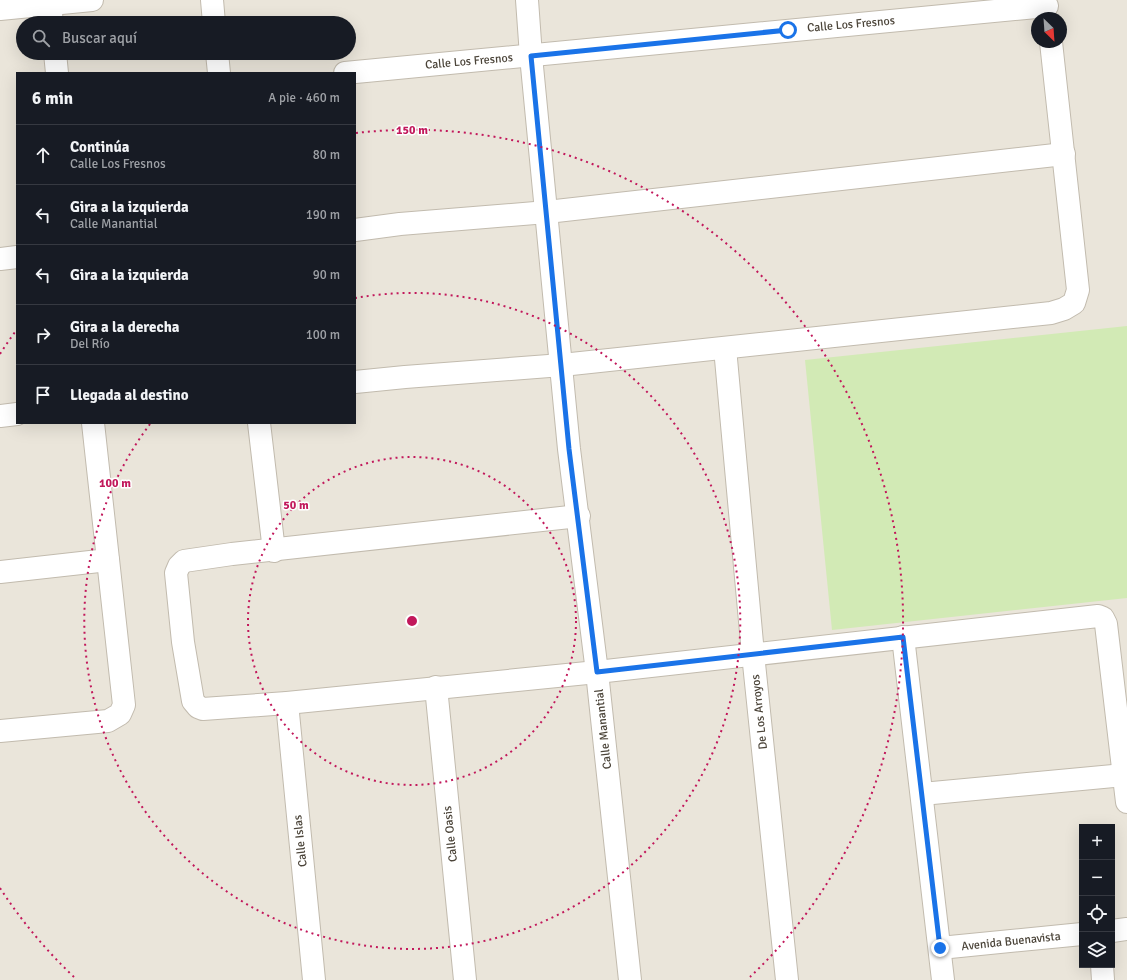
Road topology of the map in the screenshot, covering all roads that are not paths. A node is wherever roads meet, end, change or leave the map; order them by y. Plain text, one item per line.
1 (92, 0) edge
2 (212, 0) edge
3 (527, 0) edge
4 (1047, 8) edge
5 (0, 9) edge
6 (51, 14) edge
7 (213, 16) edge
8 (1052, 48) edge
9 (531, 56) junction
10 (56, 60) edge
11 (218, 60) edge
12 (57, 72) edge
13 (219, 72) edge
14 (356, 72) edge
15 (1064, 154) junction
16 (547, 212) junction
17 (356, 230) edge
18 (16, 257) edge
19 (0, 259) edge
20 (725, 348) junction
21 (562, 365) junction
22 (356, 382) edge
23 (16, 414) edge
24 (0, 416) edge
25 (93, 424) edge
26 (259, 424) edge
27 (579, 516) junction
28 (274, 550) junction
29 (108, 560) junction
30 (0, 572) edge
31 (903, 637) junction
32 (753, 654) junction
33 (597, 672) junction
34 (436, 687) junction
35 (286, 703) junction
36 (0, 731) edge
37 (1124, 775) junction
38 (922, 794) junction
39 (1127, 802) edge
40 (1127, 929) edge
41 (1115, 931) edge
42 (1079, 934) edge
43 (940, 948) junction
44 (1102, 968) edge
45 (314, 980) edge
46 (465, 980) edge
47 (630, 980) edge
48 (786, 980) edge
49 (943, 980) edge
50 (1103, 980) edge

1 - 6 street
2 - 7 street
3 - 9 street, Calle Manantial
4 - 9 street, Calle Los Fresnos
5 - 6 street
8 - 15 street
9 - 14 street, Calle Los Fresnos
9 - 16 street, Calle Manantial
10 - 12 street
11 - 13 street
15 - 16 street
15 - 20 street
16 - 17 street
16 - 21 street, Calle Manantial
18 - 19 street
20 - 21 street
20 - 32 street, De Los Arroyos
21 - 22 street
21 - 27 street, Calle Manantial
23 - 24 street
25 - 29 street
26 - 28 street
27 - 28 street
27 - 33 street, Calle Manantial
28 - 35 street
29 - 30 street
29 - 36 street
31 - 32 street
31 - 37 street
31 - 38 street
32 - 33 street
32 - 48 street, De Los Arroyos
33 - 34 street
33 - 47 street, Calle Manantial
34 - 35 street
34 - 46 street, Calle Oasis
35 - 45 street, Calle Islas
37 - 38 street
37 - 39 street
38 - 43 street
40 - 41 street
42 - 43 street, Avenida Buenavista
43 - 49 street
44 - 50 street

